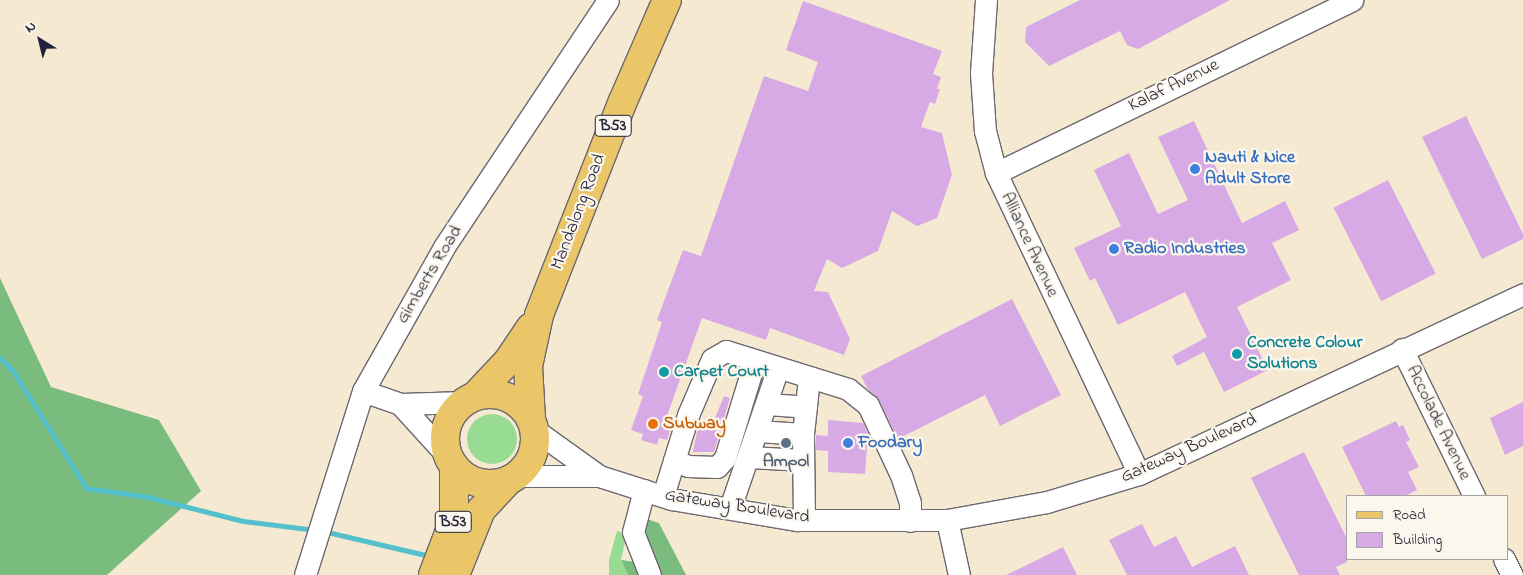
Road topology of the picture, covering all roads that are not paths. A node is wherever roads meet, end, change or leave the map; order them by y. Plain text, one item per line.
1 (608, 0) edge
2 (667, 0) edge
3 (986, 0) edge
4 (1352, 0) edge
5 (996, 173) junction
6 (1523, 294) edge
7 (539, 314) junction
8 (1402, 349) junction
9 (755, 360) junction
10 (778, 368) junction
11 (809, 378) junction
12 (363, 391) junction
13 (469, 399) junction
14 (400, 404) junction
15 (767, 404) junction
16 (806, 407) junction
17 (533, 424) junction
18 (758, 431) junction
19 (803, 434) junction
20 (749, 457) junction
21 (674, 460) junction
22 (803, 460) junction
23 (452, 462) junction
24 (1139, 474) junction
25 (599, 476) junction
26 (512, 478) junction
27 (654, 493) junction
28 (1474, 495) edge
29 (730, 508) junction
30 (804, 520) junction
31 (947, 520) junction
32 (910, 521) junction
33 (1504, 560) edge
34 (305, 575) edge
35 (434, 575) edge
36 (455, 575) edge
37 (650, 575) edge
38 (959, 575) edge
39 (1512, 575) edge

1 - 12 street, Gimberts Road
2 - 7 main road, Mandalong Road / B53
3 - 5 street, Alliance Avenue
4 - 5 street, Kalaf Avenue
5 - 24 street, Alliance Avenue
6 - 8 street, Gateway Boulevard
7 - 13 main road, Mandalong Road / B53
7 - 17 main road, Mandalong Road / B53
8 - 24 street, Gateway Boulevard
8 - 28 street, Accolade Avenue
9 - 10 street
9 - 21 street
9 - 21 street
10 - 11 street
10 - 15 street
11 - 16 street
11 - 32 street
12 - 14 street
12 - 34 street, Gimberts Road
13 - 14 street
13 - 17 main road
13 - 23 main road, B53
14 - 23 street
15 - 16 street
15 - 18 street
16 - 19 street
17 - 25 street, Gateway Boulevard
17 - 26 main road, B53
18 - 19 street
18 - 20 street
19 - 22 street
20 - 22 street
20 - 29 street
21 - 27 street
22 - 30 street
23 - 26 main road
23 - 35 main road, B53
24 - 31 street, Gateway Boulevard
25 - 26 street, Gateway Boulevard
25 - 27 street, Gateway Boulevard
26 - 36 main road, B53
27 - 29 street, Gateway Boulevard
27 - 37 street
29 - 30 street, Gateway Boulevard
30 - 32 street, Gateway Boulevard
31 - 32 street, Gateway Boulevard
31 - 38 street
33 - 39 street

